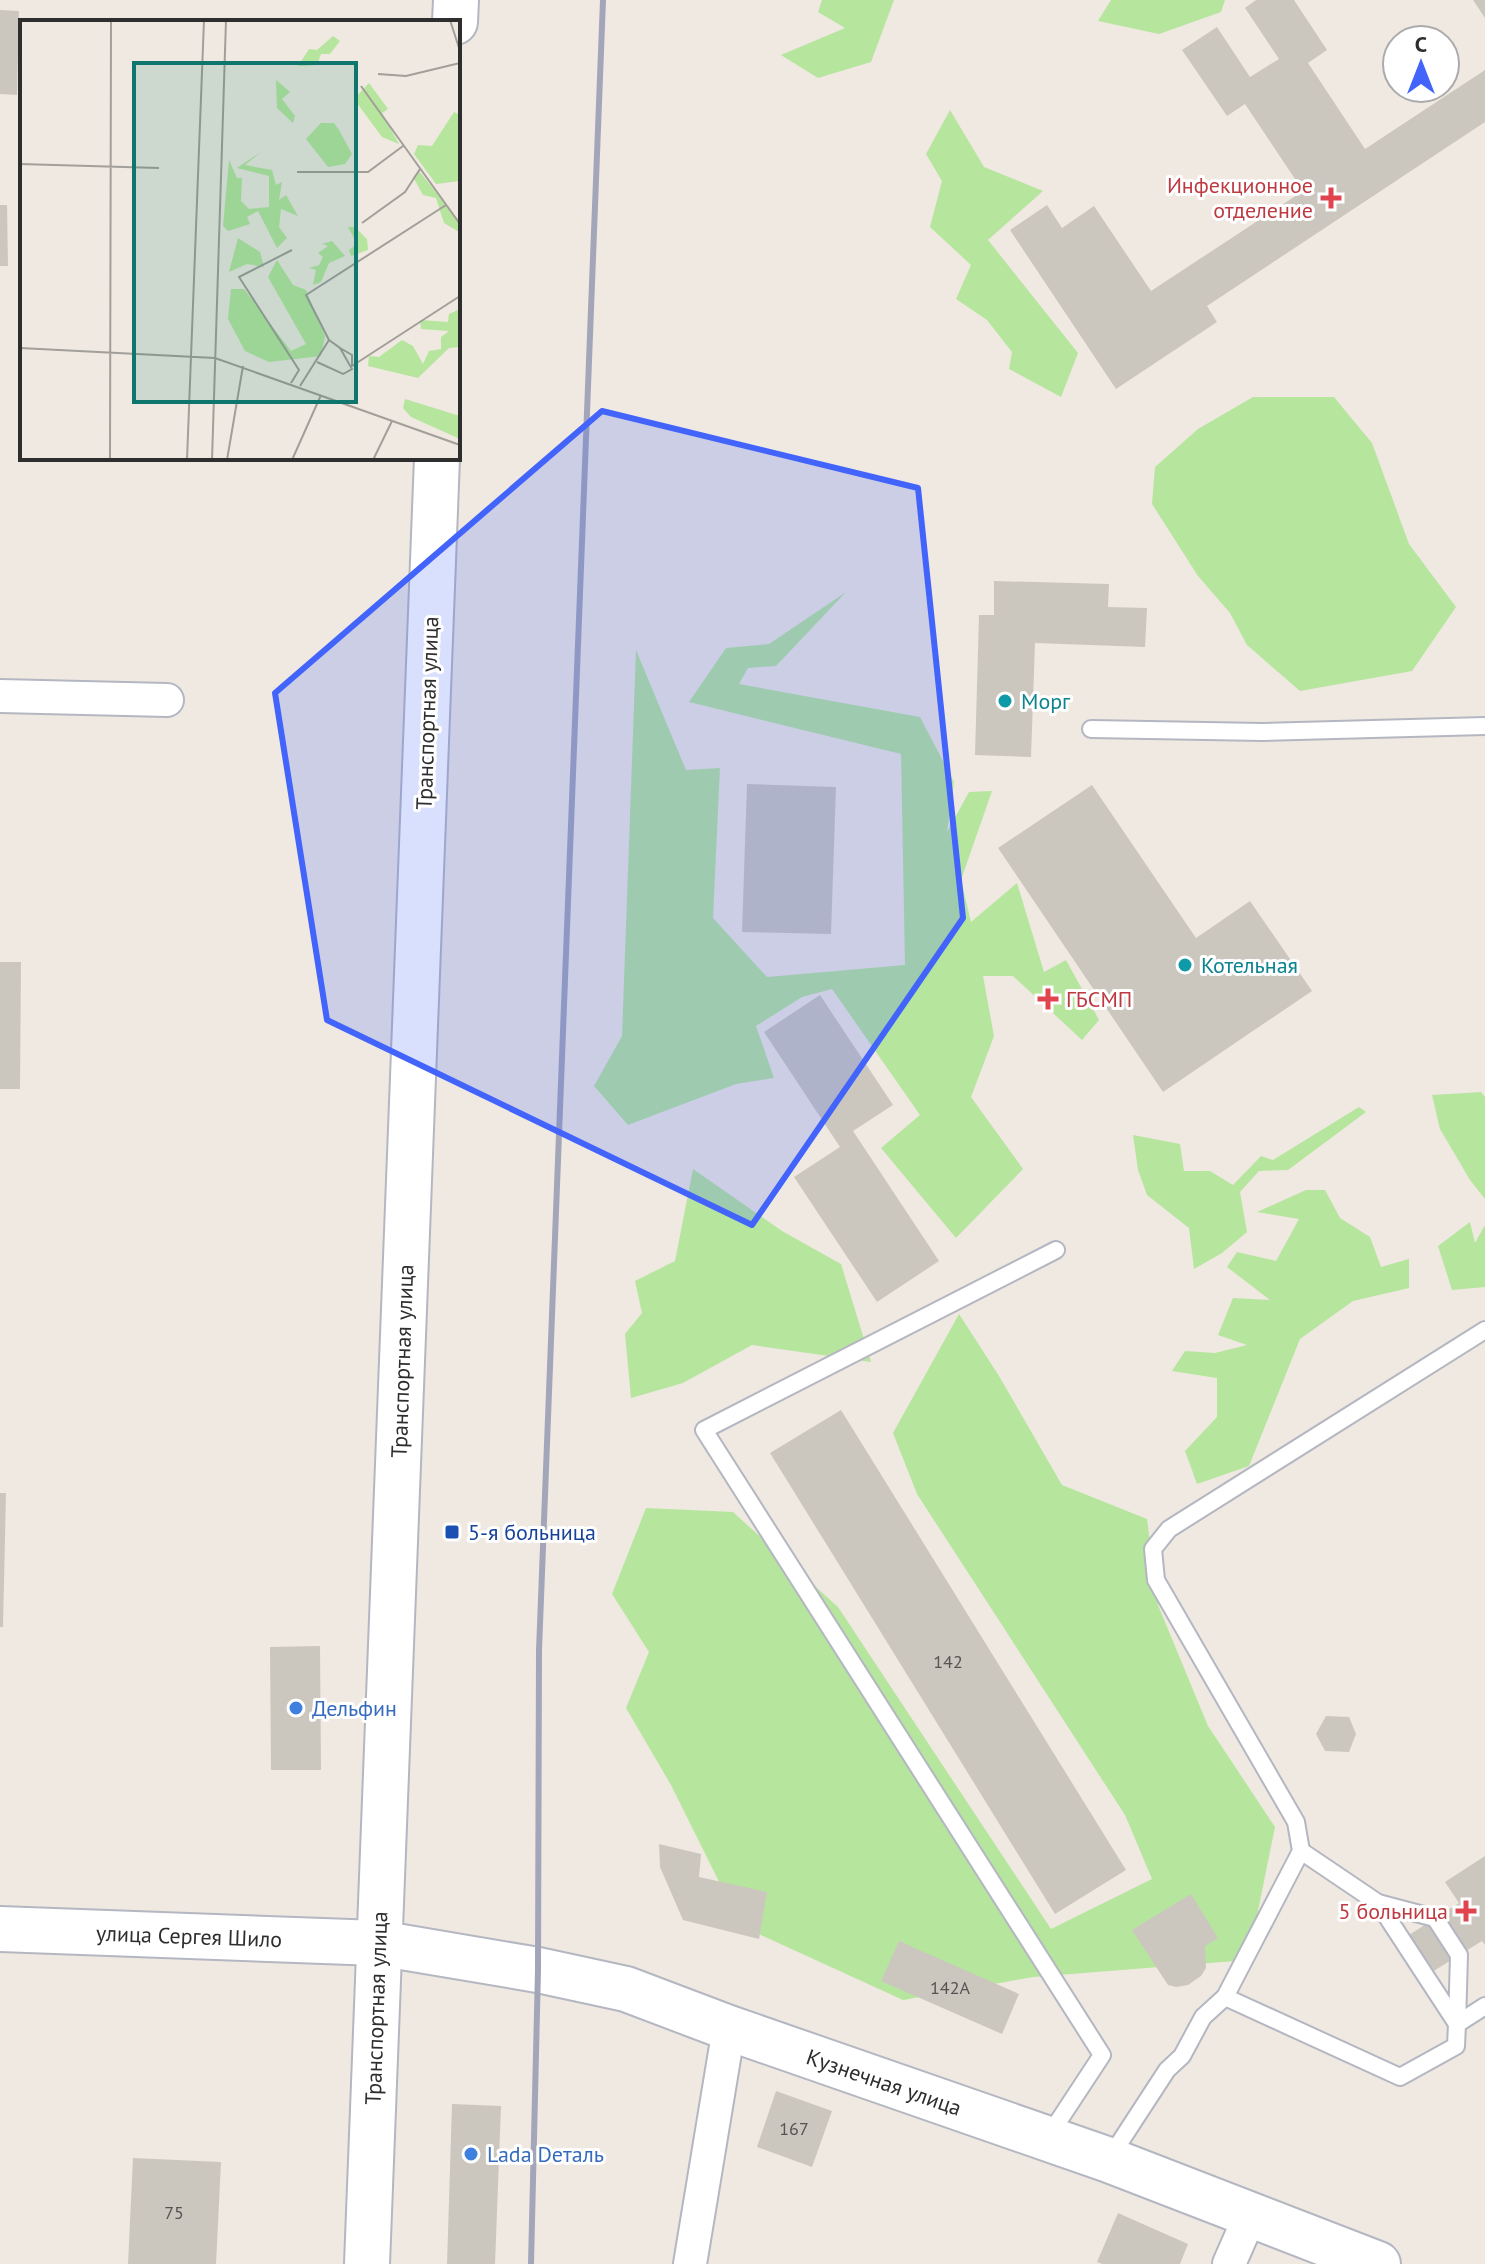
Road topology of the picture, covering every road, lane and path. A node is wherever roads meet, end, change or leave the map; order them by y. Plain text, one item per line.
1 (456, 0) edge
2 (455, 20) edge
3 (437, 460) edge
4 (0, 696) edge
5 (167, 700) dead end
6 (1485, 726) edge
7 (1091, 729) dead end
8 (1056, 1250) dead end
9 (1485, 1330) edge
10 (1301, 1851) junction
11 (1378, 1903) junction
12 (0, 1929) edge
13 (378, 1943) junction
14 (1225, 1997) junction
15 (1485, 2006) edge
16 (1457, 2024) junction
17 (729, 2028) junction
18 (1047, 2138) junction
19 (1109, 2160) junction
20 (1250, 2216) junction
21 (367, 2264) edge
22 (690, 2264) edge
23 (1229, 2264) edge
24 (1378, 2264) edge

1 - 2 main road
3 - 13 main road, Транспортная улица
4 - 5 street
6 - 7 lane
8 - 18 lane
9 - 10 lane
10 - 11 lane
10 - 14 lane
11 - 16 lane
11 - 16 lane
12 - 13 main road, улица Сергея Шило
13 - 17 main road, Кузнечная улица
13 - 21 main road, Транспортная улица
14 - 16 lane
14 - 19 lane
15 - 16 lane
17 - 18 main road, Кузнечная улица
17 - 22 street
18 - 19 main road, Кузнечная улица
19 - 20 main road, Кузнечная улица
20 - 23 street
20 - 24 main road, Кузнечная улица

